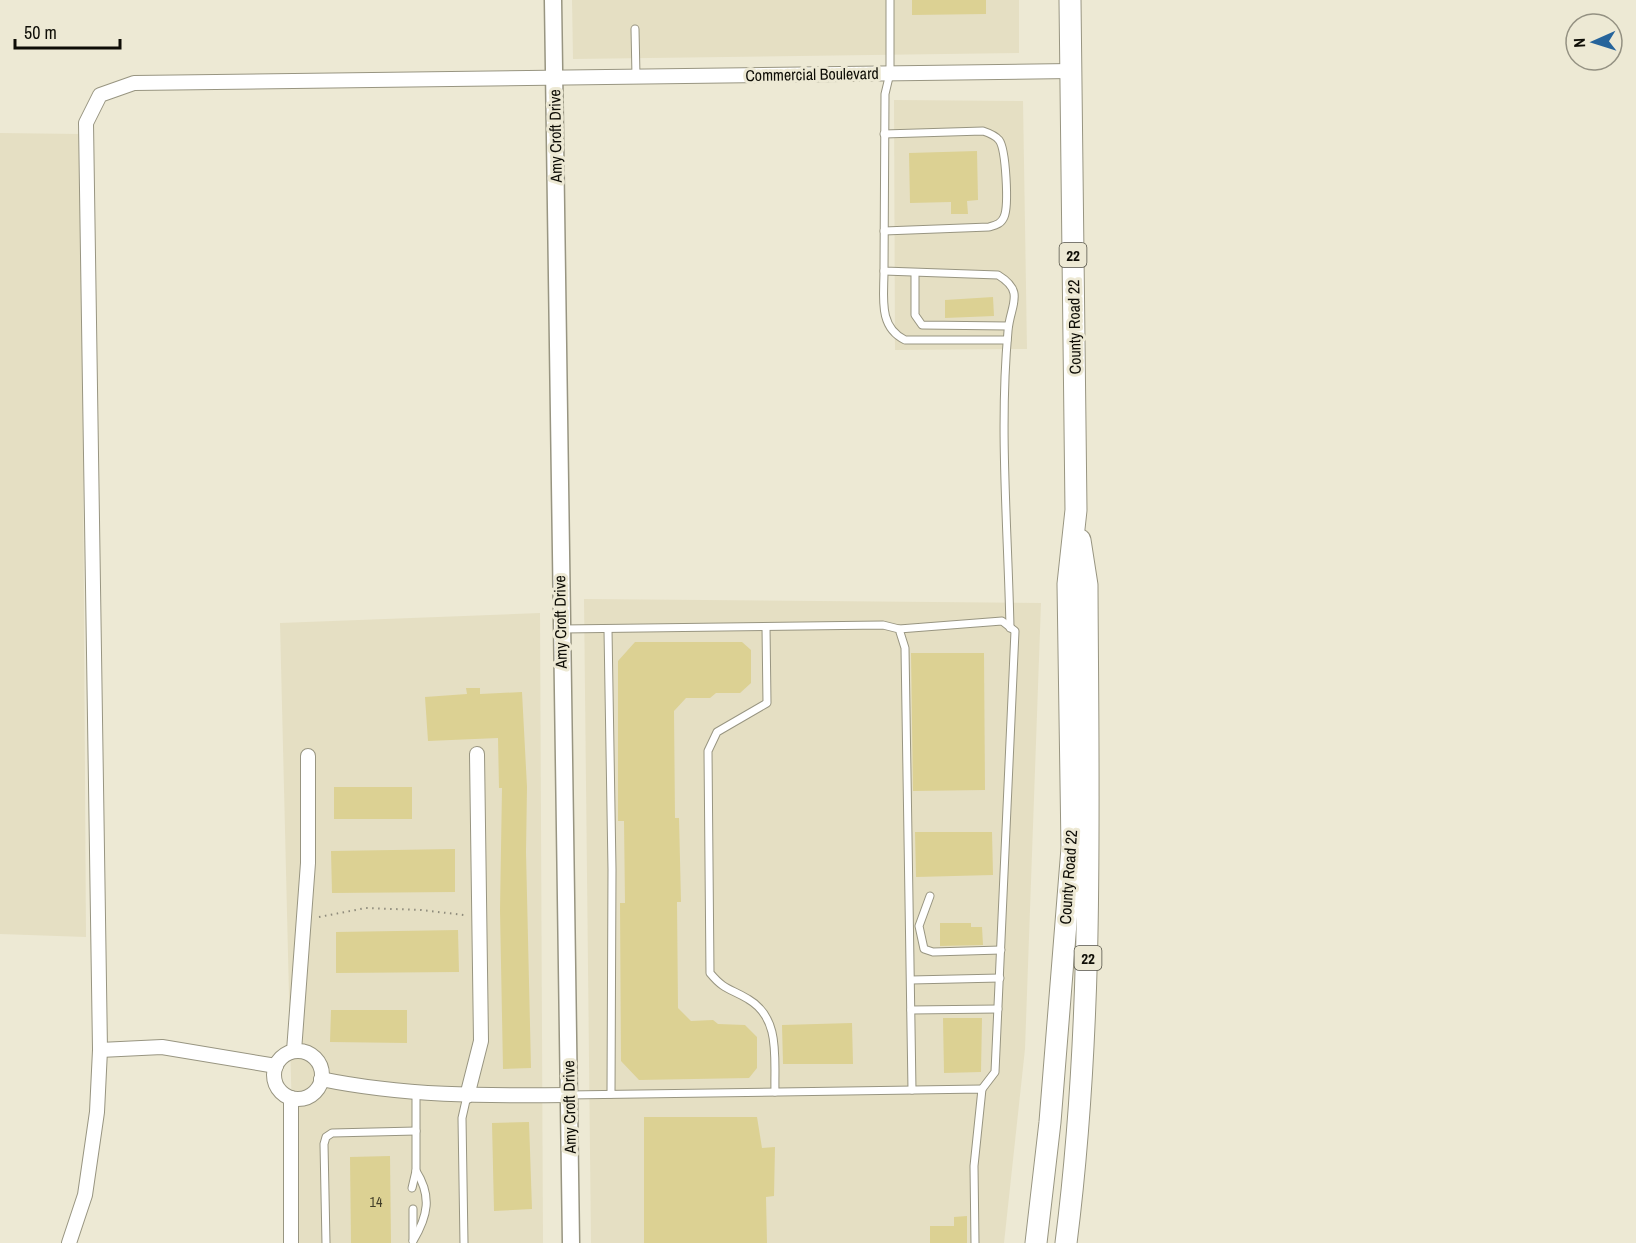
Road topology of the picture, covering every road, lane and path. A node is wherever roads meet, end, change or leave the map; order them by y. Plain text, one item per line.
1 (553, 0) edge
2 (890, 0) edge
3 (1070, 0) edge
4 (635, 29) dead end
5 (1071, 71) junction
6 (890, 73) junction
7 (554, 76) junction
8 (636, 76) junction
9 (885, 134) junction
10 (884, 231) junction
11 (884, 271) junction
12 (915, 273) junction
13 (1008, 326) junction
14 (1007, 340) junction
15 (1076, 510) junction
16 (766, 627) junction
17 (1010, 627) junction
18 (899, 628) junction
19 (560, 629) junction
20 (608, 630) junction
21 (477, 754) dead end
22 (308, 756) dead end
23 (1072, 848) junction
24 (930, 896) dead end
25 (479, 915) junction
26 (304, 917) junction
27 (1001, 950) junction
28 (1000, 978) junction
29 (911, 980) junction
30 (998, 1009) junction
31 (911, 1010) junction
32 (100, 1050) junction
33 (294, 1051) junction
34 (276, 1065) junction
35 (321, 1079) junction
36 (982, 1089) junction
37 (912, 1090) junction
38 (776, 1092) junction
39 (416, 1093) junction
40 (611, 1094) junction
41 (568, 1095) junction
42 (467, 1096) junction
43 (291, 1098) junction
44 (416, 1131) junction
45 (416, 1171) junction
46 (412, 1188) dead end
47 (413, 1209) dead end
48 (413, 1242) edge
49 (69, 1243) edge
50 (291, 1243) edge
51 (326, 1243) edge
52 (464, 1243) edge
53 (571, 1243) edge
54 (975, 1243) edge
55 (1036, 1243) edge
56 (1052, 1243) edge
57 (1065, 1243) edge

1 - 7 street, Amy Croft Drive
2 - 6 lane
3 - 5 main road, County Road 22 / 22
4 - 8 lane
5 - 6 street, Commercial Boulevard
5 - 15 main road, County Road 22 / 22
6 - 8 street, Commercial Boulevard
6 - 9 lane
7 - 8 street, Commercial Boulevard
7 - 19 street, Amy Croft Drive
7 - 32 street, Commercial Boulevard
9 - 10 lane
9 - 10 lane
10 - 11 lane
11 - 12 lane
11 - 14 lane
12 - 13 lane
12 - 13 lane
13 - 14 lane
14 - 17 lane
15 - 23 main road, County Road 22 / 22
15 - 57 main road, County Road 22 / 22
16 - 18 lane
16 - 20 lane
16 - 38 lane
17 - 18 lane
17 - 27 lane
18 - 29 lane
19 - 20 lane
19 - 41 street, Amy Croft Drive
20 - 40 lane
21 - 25 street
22 - 26 street
23 - 55 main road, County Road 22 / 22
23 - 56 main road
24 - 27 lane
25 - 26 path
25 - 42 street
26 - 33 street
27 - 28 lane
28 - 29 lane
28 - 30 lane
29 - 31 lane
30 - 31 lane
30 - 36 lane
31 - 37 lane
32 - 34 street
32 - 49 street, Commercial Boulevard
33 - 34 street
33 - 35 street
34 - 43 street
35 - 39 street
35 - 43 street
36 - 37 lane
36 - 54 lane
37 - 38 lane
38 - 40 lane
39 - 42 street
39 - 44 lane
40 - 41 lane
41 - 42 street
41 - 53 street, Amy Croft Drive
42 - 52 lane
43 - 50 street
44 - 45 lane
44 - 51 lane
45 - 46 lane
45 - 48 lane
47 - 48 lane

